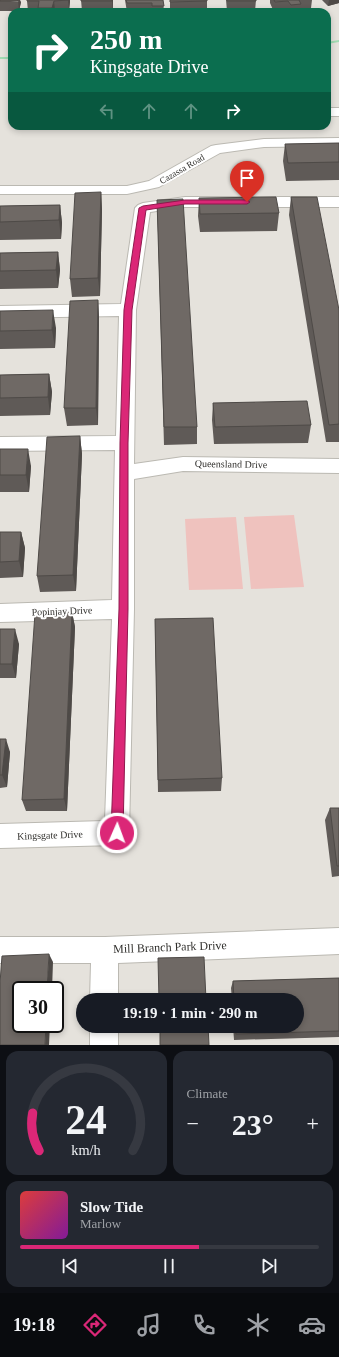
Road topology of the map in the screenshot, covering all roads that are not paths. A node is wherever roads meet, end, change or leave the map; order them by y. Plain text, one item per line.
1 (339, 142) edge
2 (0, 190) edge
3 (339, 202) edge
4 (128, 310) junction
5 (0, 312) edge
6 (124, 443) junction
7 (0, 444) edge
8 (339, 466) edge
9 (124, 473) junction
10 (123, 609) junction
11 (0, 613) edge
12 (0, 836) edge
13 (339, 941) edge
14 (0, 950) edge
15 (104, 950) junction
16 (104, 993) edge
17 (104, 1033) edge
18 (104, 1045) edge

1 - 2 street, Cazassa Road
3 - 4 street, Kingsgate Drive
4 - 5 street
4 - 6 street, Kingsgate Drive
6 - 7 street
6 - 9 street, Kingsgate Drive
8 - 9 street, Queensland Drive
9 - 10 street, Kingsgate Drive
10 - 11 street, Popinjay Drive
10 - 12 street, Kingsgate Drive
13 - 15 street, Mill Branch Park Drive
14 - 15 street, Mill Branch Park Drive
15 - 16 street
17 - 18 street

